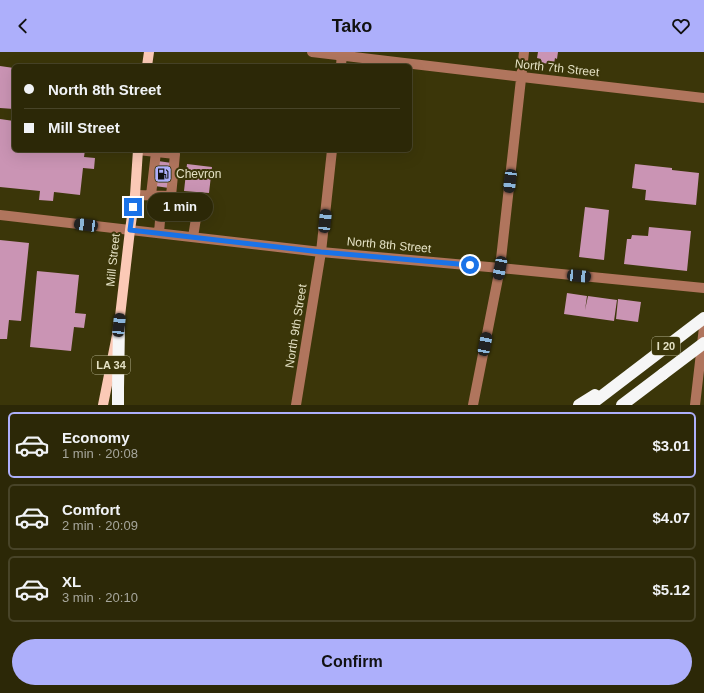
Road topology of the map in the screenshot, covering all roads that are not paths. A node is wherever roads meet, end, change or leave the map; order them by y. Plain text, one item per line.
1 (149, 52) edge
2 (312, 52) edge
3 (524, 52) edge
4 (342, 54) edge
5 (148, 64) edge
6 (341, 64) edge
7 (522, 78) junction
8 (704, 98) edge
9 (138, 152) edge
10 (156, 152) joint
11 (332, 152) edge
12 (135, 195) junction
13 (151, 195) junction
14 (166, 196) junction
15 (0, 215) edge
16 (130, 230) junction
17 (159, 233) junction
18 (193, 237) junction
19 (321, 252) junction
20 (500, 268) junction
21 (704, 288) edge
22 (704, 318) edge
23 (119, 325) junction
24 (704, 327) edge
25 (704, 343) edge
26 (629, 374) junction
27 (663, 374) junction
28 (103, 405) edge
29 (118, 405) edge
30 (296, 405) edge
31 (474, 405) edge
32 (579, 405) edge
33 (590, 405) edge
34 (622, 405) edge
35 (631, 405) edge
36 (695, 405) edge

1 - 5 main road
2 - 4 street, North 7th Street
3 - 7 street
4 - 6 street
4 - 7 street, North 7th Street
7 - 8 street, North 7th Street
7 - 20 street
9 - 12 main road, Mill Street / LA 34
10 - 13 street
10 - 14 street
11 - 19 street, North 9th Street
12 - 13 street
12 - 16 main road, Mill Street / LA 34
13 - 14 street
14 - 17 street
14 - 18 street
15 - 16 street, North 8th Street
16 - 17 street, North 8th Street
16 - 23 main road, Mill Street / LA 34
17 - 18 street, North 8th Street
18 - 19 street, North 8th Street
19 - 20 street, North 8th Street
19 - 30 street, North 9th Street
20 - 21 street, North 8th Street
20 - 31 street
22 - 26 highway, I 20
23 - 28 main road, LA 34
23 - 29 highway
24 - 36 street
25 - 27 highway, I 20, bridge
26 - 32 highway
26 - 33 highway, I 20
27 - 34 highway, I 20
27 - 35 highway

